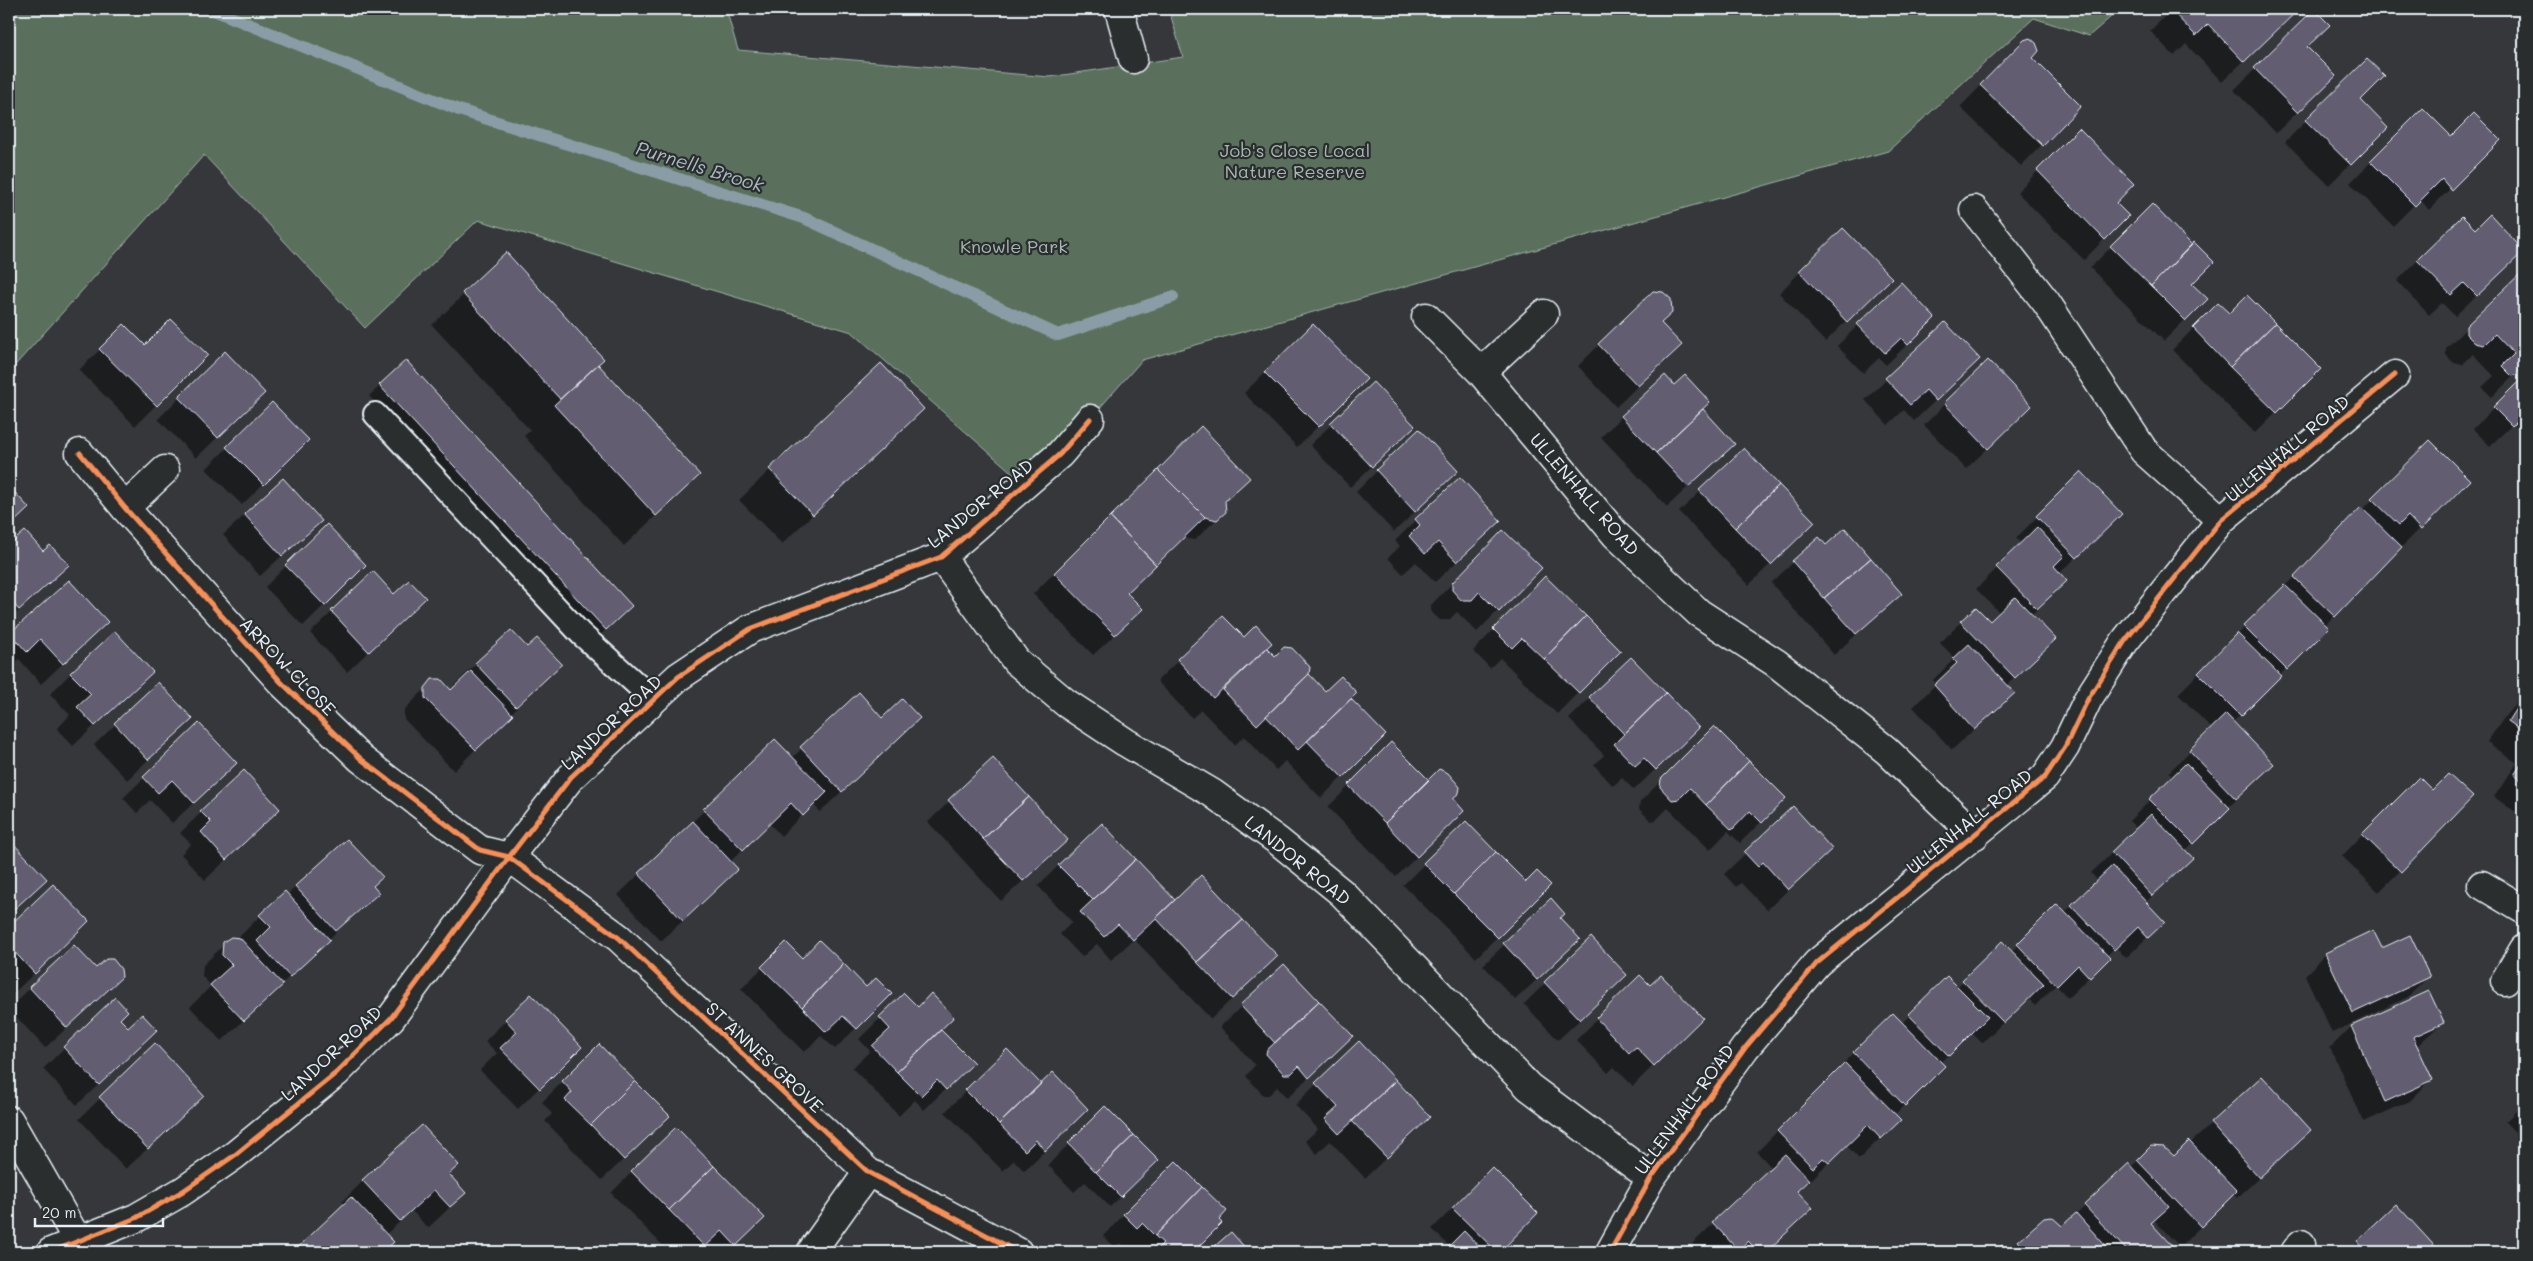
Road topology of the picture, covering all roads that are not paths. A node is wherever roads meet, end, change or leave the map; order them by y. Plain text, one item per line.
1 (1119, 9) edge
2 (1133, 59) dead end
3 (1974, 210) dead end
4 (1544, 314) dead end
5 (1426, 317) dead end
6 (1481, 372) junction
7 (2396, 375) dead end
8 (375, 414) dead end
9 (1090, 419) dead end
10 (80, 453) dead end
11 (165, 470) dead end
12 (125, 508) junction
13 (2221, 520) junction
14 (941, 557) junction
15 (654, 700) junction
16 (1975, 835) junction
17 (510, 857) junction
18 (2482, 886) dead end
19 (2524, 910) edge
20 (2524, 949) edge
21 (2505, 981) dead end
22 (9, 1120) edge
23 (868, 1172) junction
24 (1650, 1178) junction
25 (78, 1241) junction
26 (51, 1252) edge
27 (811, 1252) edge
28 (1018, 1252) edge
29 (1610, 1252) edge

1 - 2 street
3 - 13 street, ULLENHALL ROAD
4 - 6 street
5 - 6 street, ULLENHALL ROAD
6 - 16 street, ULLENHALL ROAD
7 - 13 street, ULLENHALL ROAD
8 - 15 lane
9 - 14 street, LANDOR ROAD
10 - 12 street, ARROW CLOSE
11 - 12 street
12 - 17 street, ARROW CLOSE
13 - 16 street, ULLENHALL ROAD
14 - 15 street, LANDOR ROAD
14 - 24 street, LANDOR ROAD
15 - 17 street, LANDOR ROAD
16 - 24 street, ULLENHALL ROAD
17 - 23 street, ST ANNES GROVE
17 - 25 street, LANDOR ROAD
18 - 19 street
20 - 21 street
22 - 25 street
23 - 27 street
23 - 28 street, ST ANNES GROVE
24 - 29 street, ULLENHALL ROAD
25 - 26 street, LANDOR ROAD

